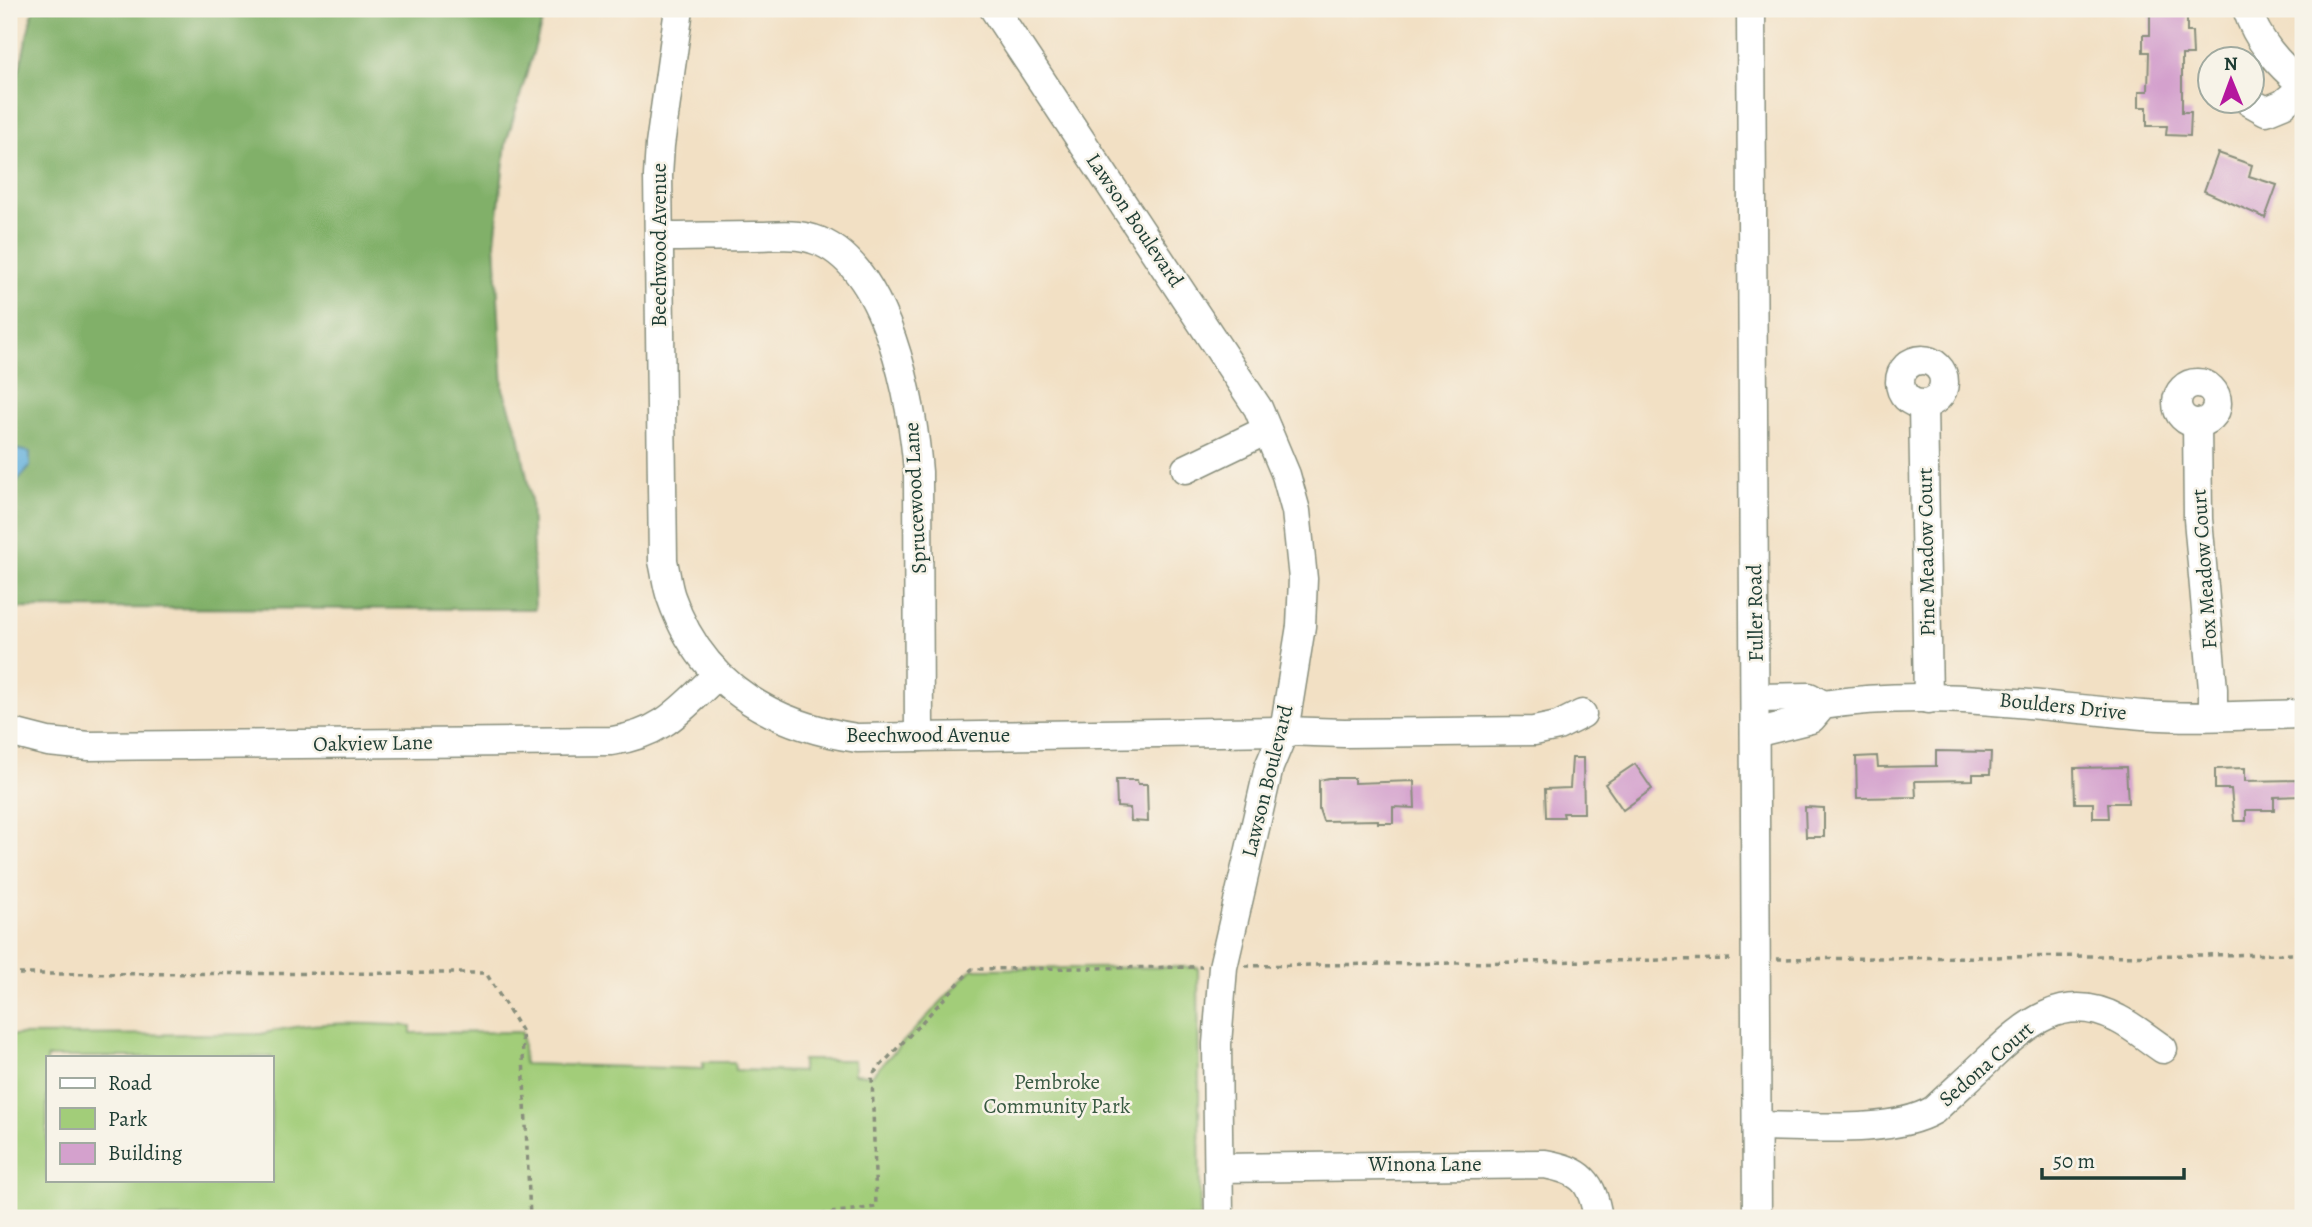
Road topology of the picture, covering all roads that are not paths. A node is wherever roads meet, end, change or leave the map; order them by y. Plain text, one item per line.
1 (679, 9) edge
2 (994, 9) edge
3 (1751, 9) edge
4 (2247, 9) edge
5 (2257, 46) edge
6 (2266, 61) edge
7 (2303, 86) edge
8 (2266, 111) edge
9 (659, 237) junction
10 (1923, 405) dead end
11 (2197, 423) dead end
12 (1267, 430) junction
13 (1186, 468) dead end
14 (717, 675) junction
15 (1755, 698) junction
16 (1928, 699) junction
17 (1823, 705) junction
18 (1582, 714) dead end
19 (2303, 714) edge
20 (2213, 715) junction
21 (1284, 731) junction
22 (9, 733) edge
23 (1755, 733) junction
24 (919, 737) junction
25 (2163, 1049) dead end
26 (1757, 1126) junction
27 (1219, 1168) junction
28 (1219, 1218) edge
29 (1598, 1218) edge
30 (1757, 1218) edge

1 - 9 street, Beechwood Avenue
2 - 12 street, Lawson Boulevard
3 - 15 street, Fuller Road
4 - 5 street
6 - 7 street
7 - 8 street
9 - 14 street, Beechwood Avenue
9 - 24 street, Sprucewood Lane
10 - 16 street, Pine Meadow Court
11 - 20 street, Fox Meadow Court
12 - 13 street
12 - 21 street, Lawson Boulevard
14 - 22 street, Oakview Lane
14 - 24 street, Beechwood Avenue
15 - 17 street, Boulders Drive
15 - 23 street, Fuller Road
16 - 17 street, Boulders Drive
16 - 20 street, Boulders Drive
17 - 23 street, Boulders Drive
18 - 21 street, Beechwood Avenue
19 - 20 street, Boulders Drive
21 - 24 street, Beechwood Avenue
21 - 27 street, Lawson Boulevard
23 - 26 street, Fuller Road
25 - 26 street, Sedona Court
26 - 30 street, Fuller Road
27 - 28 street, Lawson Boulevard
27 - 29 street, Winona Lane

